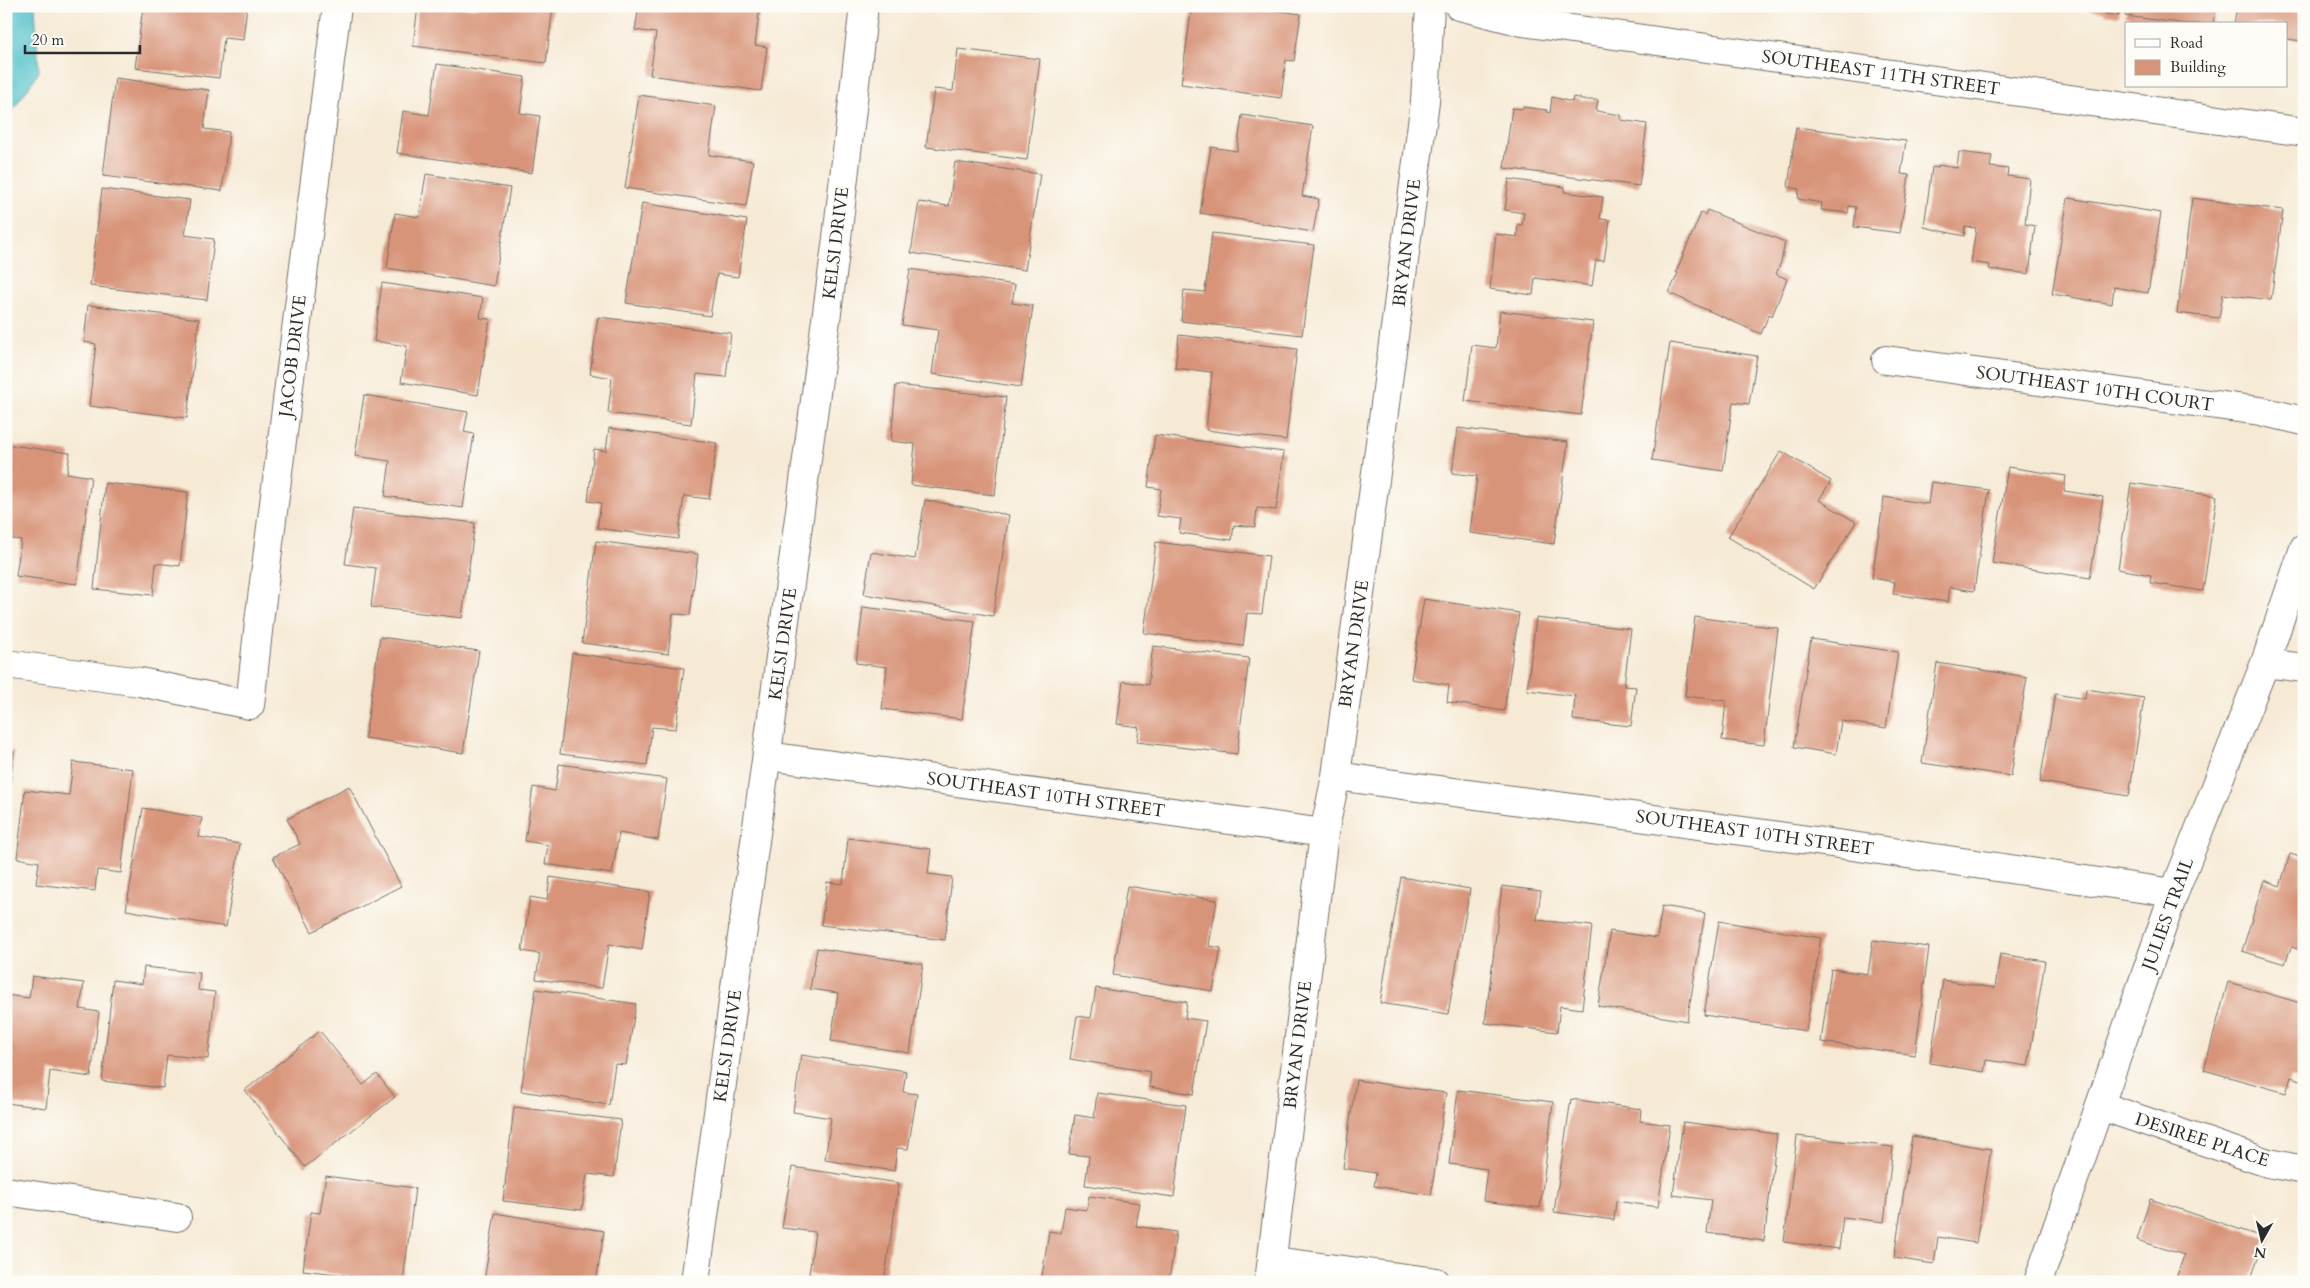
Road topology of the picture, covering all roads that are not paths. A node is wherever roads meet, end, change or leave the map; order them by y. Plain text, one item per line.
1 (337, 6) edge
2 (864, 6) edge
3 (1430, 6) edge
4 (1459, 6) edge
5 (2304, 132) edge
6 (1886, 360) dead end
7 (2304, 421) edge
8 (2304, 548) edge
9 (2265, 663) junction
10 (6, 664) edge
11 (2304, 668) edge
12 (768, 756) junction
13 (1336, 776) junction
14 (1324, 833) junction
15 (2174, 893) junction
16 (2101, 1106) junction
17 (2304, 1170) edge
18 (6, 1191) edge
19 (177, 1217) dead end
20 (1271, 1271) edge
21 (695, 1282) edge
22 (1436, 1282) edge
23 (2038, 1282) edge

1 - 10 street, JACOB DRIVE
2 - 12 street, KELSI DRIVE
3 - 13 street, BRYAN DRIVE
4 - 5 street, SOUTHEAST 11TH STREET
6 - 7 street, SOUTHEAST 10TH COURT
8 - 9 street, JULIES TRAIL
9 - 11 street
9 - 15 street, JULIES TRAIL
12 - 14 street, SOUTHEAST 10TH STREET
12 - 21 street, KELSI DRIVE
13 - 14 street, BRYAN DRIVE
13 - 15 street, SOUTHEAST 10TH STREET
14 - 20 street, BRYAN DRIVE
15 - 16 street, JULIES TRAIL
16 - 17 street, DESIREE PLACE
16 - 23 street, JULIES TRAIL
18 - 19 street
20 - 22 street

